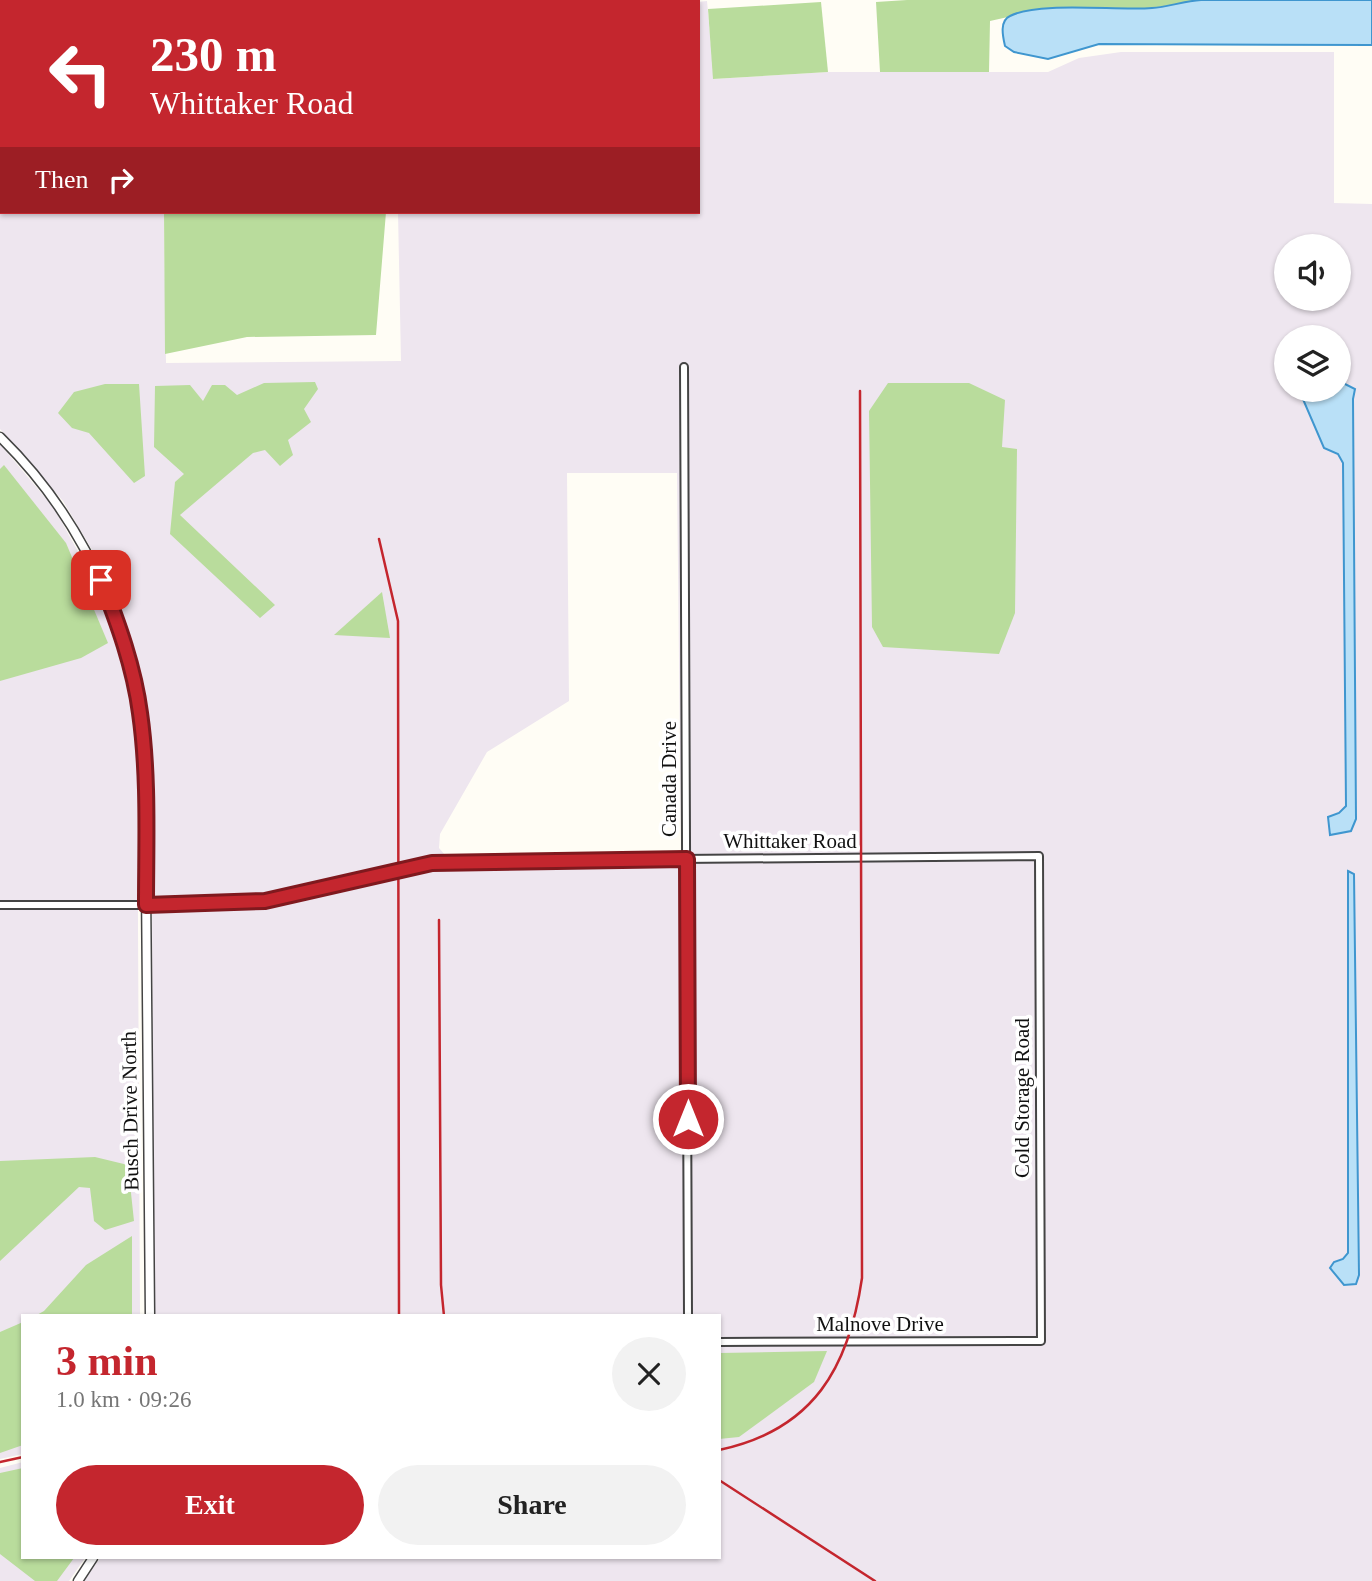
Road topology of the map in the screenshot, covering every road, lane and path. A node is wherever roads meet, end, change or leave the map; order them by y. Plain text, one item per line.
1 (684, 367) dead end
2 (0, 437) edge
3 (1039, 856) joint
4 (687, 859) junction
5 (0, 905) edge
6 (146, 905) junction
7 (150, 1314) edge
8 (688, 1314) edge
9 (1041, 1341) joint
10 (721, 1342) edge
11 (92, 1559) edge
12 (78, 1581) edge

1 - 4 street, Canada Drive
2 - 6 street, Busch Drive North
3 - 4 street, Whittaker Road
3 - 9 street, Cold Storage Road
4 - 6 street, Whittaker Road
4 - 8 street, Canada Drive
5 - 6 street, Whittaker Road
6 - 7 street, Busch Drive North
9 - 10 street, Malnove Drive
11 - 12 street

